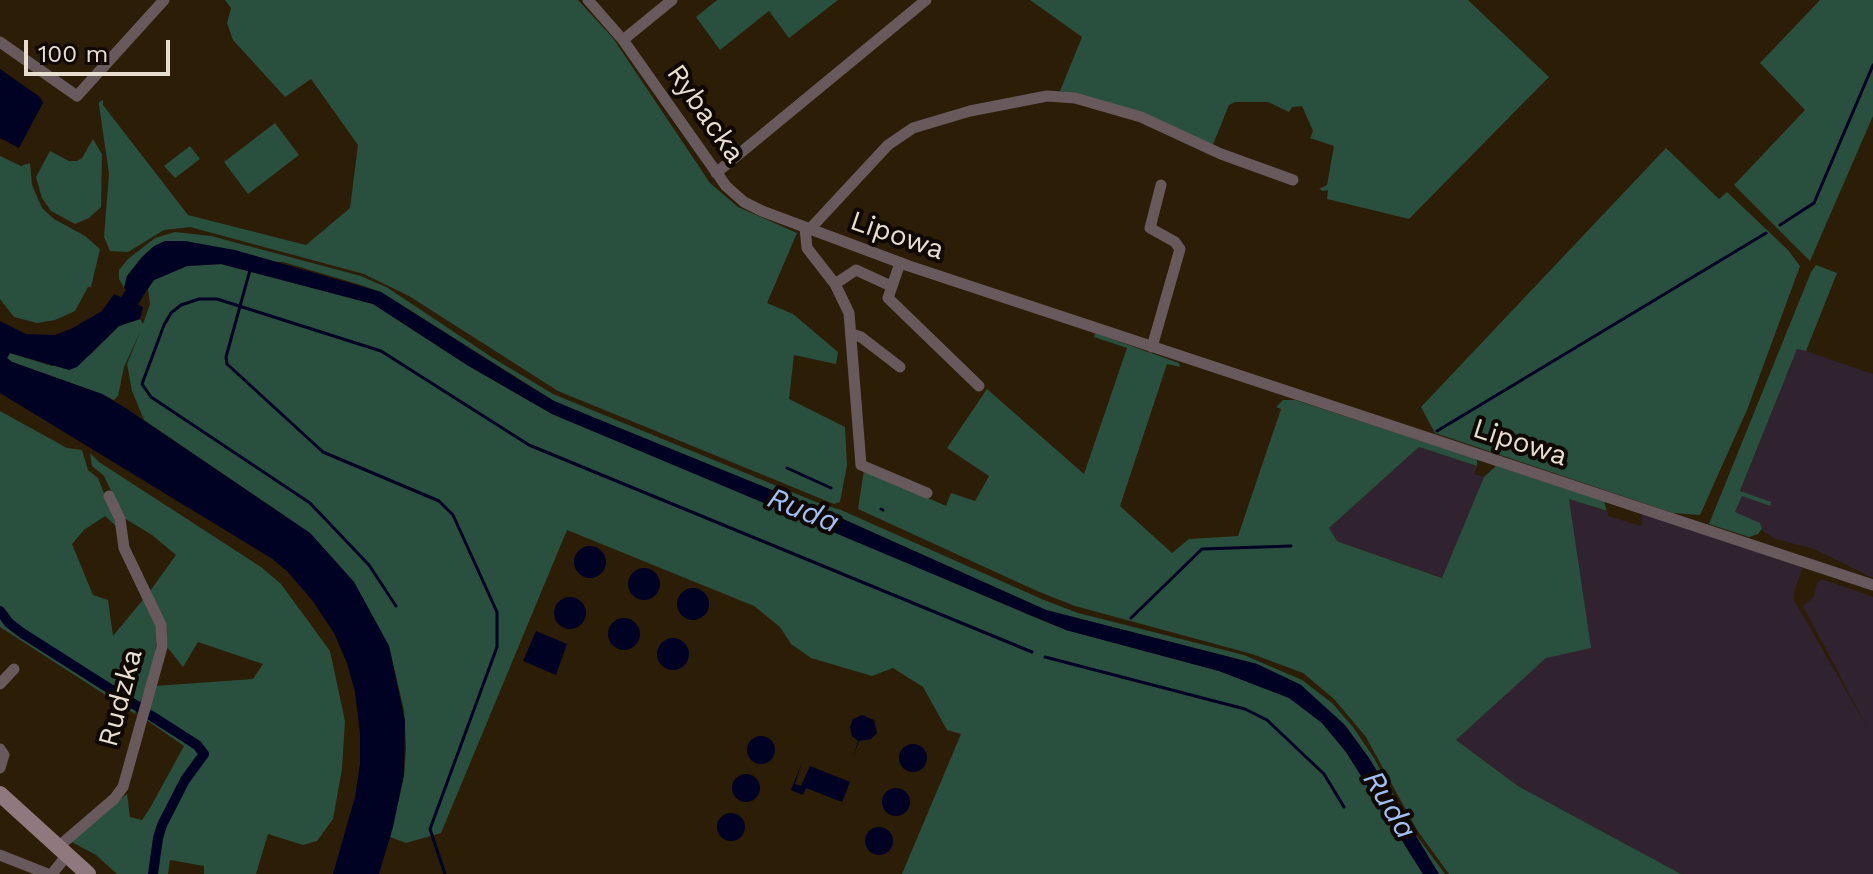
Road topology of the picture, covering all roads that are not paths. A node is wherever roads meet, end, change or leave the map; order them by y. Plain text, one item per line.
1 (146, 0) edge
2 (164, 0) edge
3 (588, 0) edge
4 (672, 0) edge
5 (926, 0) edge
6 (152, 12) junction
7 (623, 40) junction
8 (0, 42) edge
9 (716, 173) junction
10 (1293, 180) dead end
11 (1161, 185) dead end
12 (807, 229) junction
13 (900, 263) junction
14 (835, 284) junction
15 (891, 286) junction
16 (852, 334) junction
17 (1152, 347) junction
18 (900, 367) dead end
19 (979, 386) dead end
20 (927, 493) dead end
21 (109, 496) dead end
22 (1873, 585) edge
23 (14, 669) dead end
24 (0, 684) edge
25 (0, 749) edge
26 (0, 768) edge
27 (0, 794) edge
28 (62, 851) junction
29 (0, 855) edge
30 (50, 874) edge
31 (88, 874) edge

1 - 6 street
2 - 6 street
3 - 7 street, Rybacka
4 - 7 street
5 - 9 street
6 - 8 street
7 - 9 street, Rybacka
9 - 12 street, Rybacka
10 - 12 street
11 - 17 street
12 - 13 street, Lipowa
12 - 14 street
13 - 15 street
13 - 17 street, Lipowa
14 - 15 street
14 - 16 street
15 - 19 street
16 - 18 street
16 - 20 street
17 - 22 street, Lipowa
21 - 28 street, Rudzka
23 - 24 street
25 - 26 street
27 - 28 main road
28 - 30 street, Rudzka
28 - 31 main road
29 - 30 street

